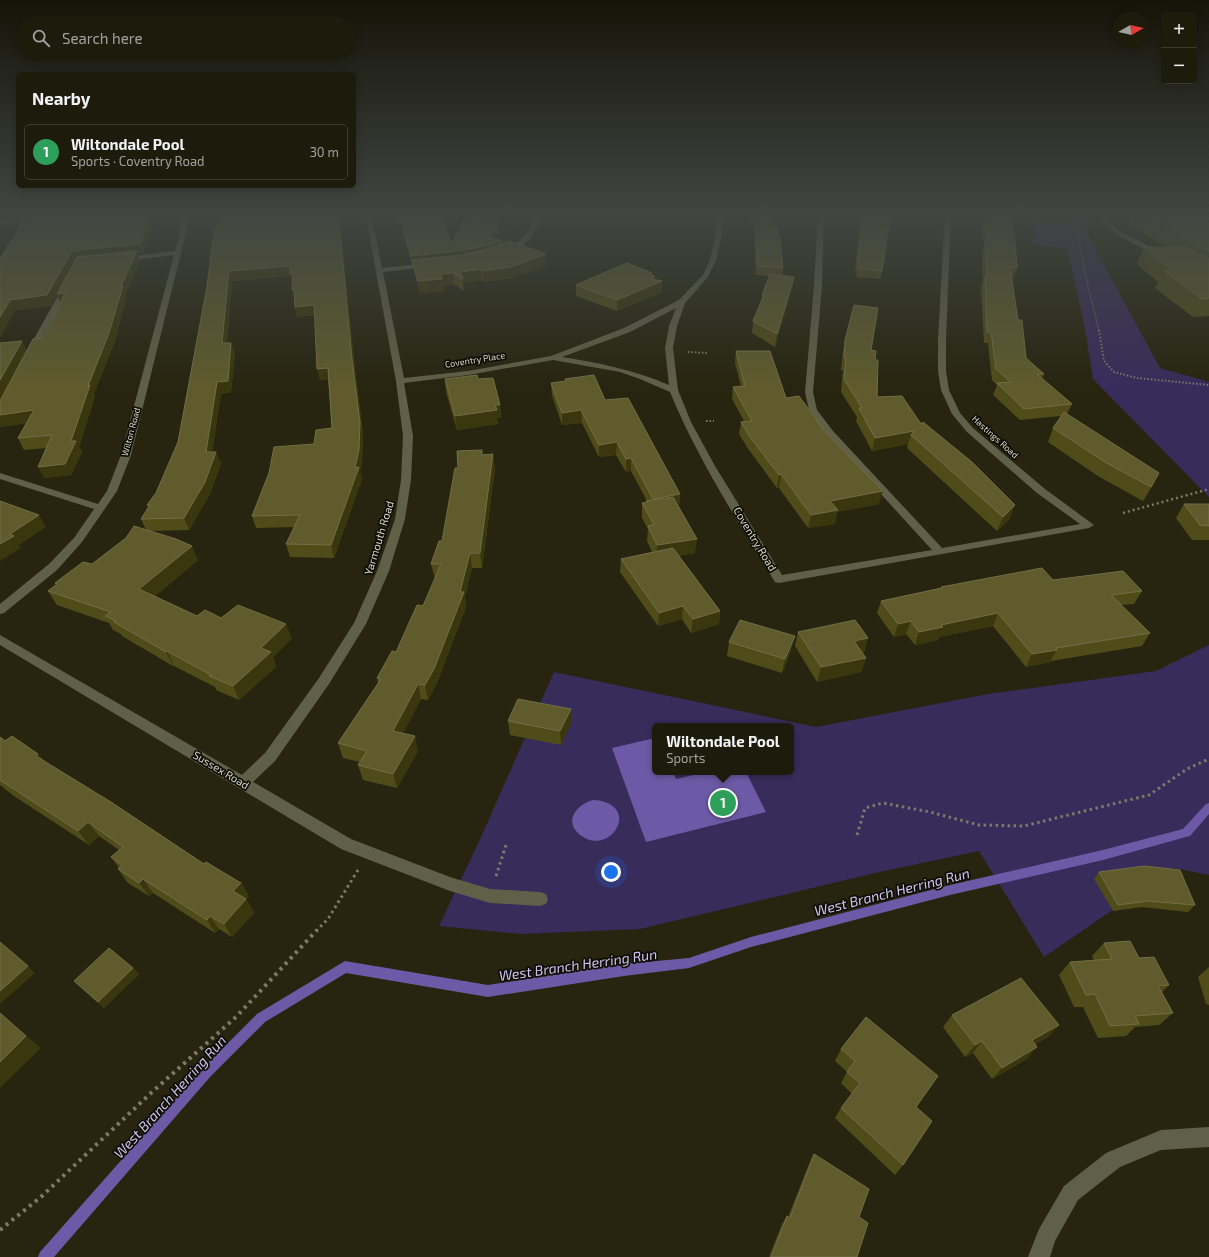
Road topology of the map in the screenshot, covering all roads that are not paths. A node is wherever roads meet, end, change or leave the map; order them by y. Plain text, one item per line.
1 (380, 270) edge
2 (174, 271) edge
3 (709, 271) edge
4 (819, 271) edge
5 (945, 271) edge
6 (69, 280) edge
7 (682, 302) junction
8 (553, 358) junction
9 (26, 362) edge
10 (400, 381) junction
11 (674, 390) junction
12 (0, 476) edge
13 (101, 508) junction
14 (1089, 525) joint
15 (939, 551) junction
16 (0, 610) edge
17 (0, 640) edge
18 (243, 783) junction
19 (540, 899) dead end
20 (1209, 1137) edge
21 (1039, 1257) edge

1 - 10 street, Yarmouth Road
2 - 13 street, Wilton Road
3 - 7 street, Coventry Road
4 - 15 street
5 - 14 street, Hastings Road
6 - 9 street
7 - 8 street, Coventry Place
7 - 11 street, Coventry Road
8 - 10 street, Coventry Place
8 - 11 street, Coventry Place
10 - 18 street, Yarmouth Road
11 - 15 street, Coventry Road
12 - 13 street
13 - 16 street, Wilton Road
14 - 15 street, Coventry Road
17 - 18 street, Sussex Road
18 - 19 street, Sussex Road
20 - 21 street

